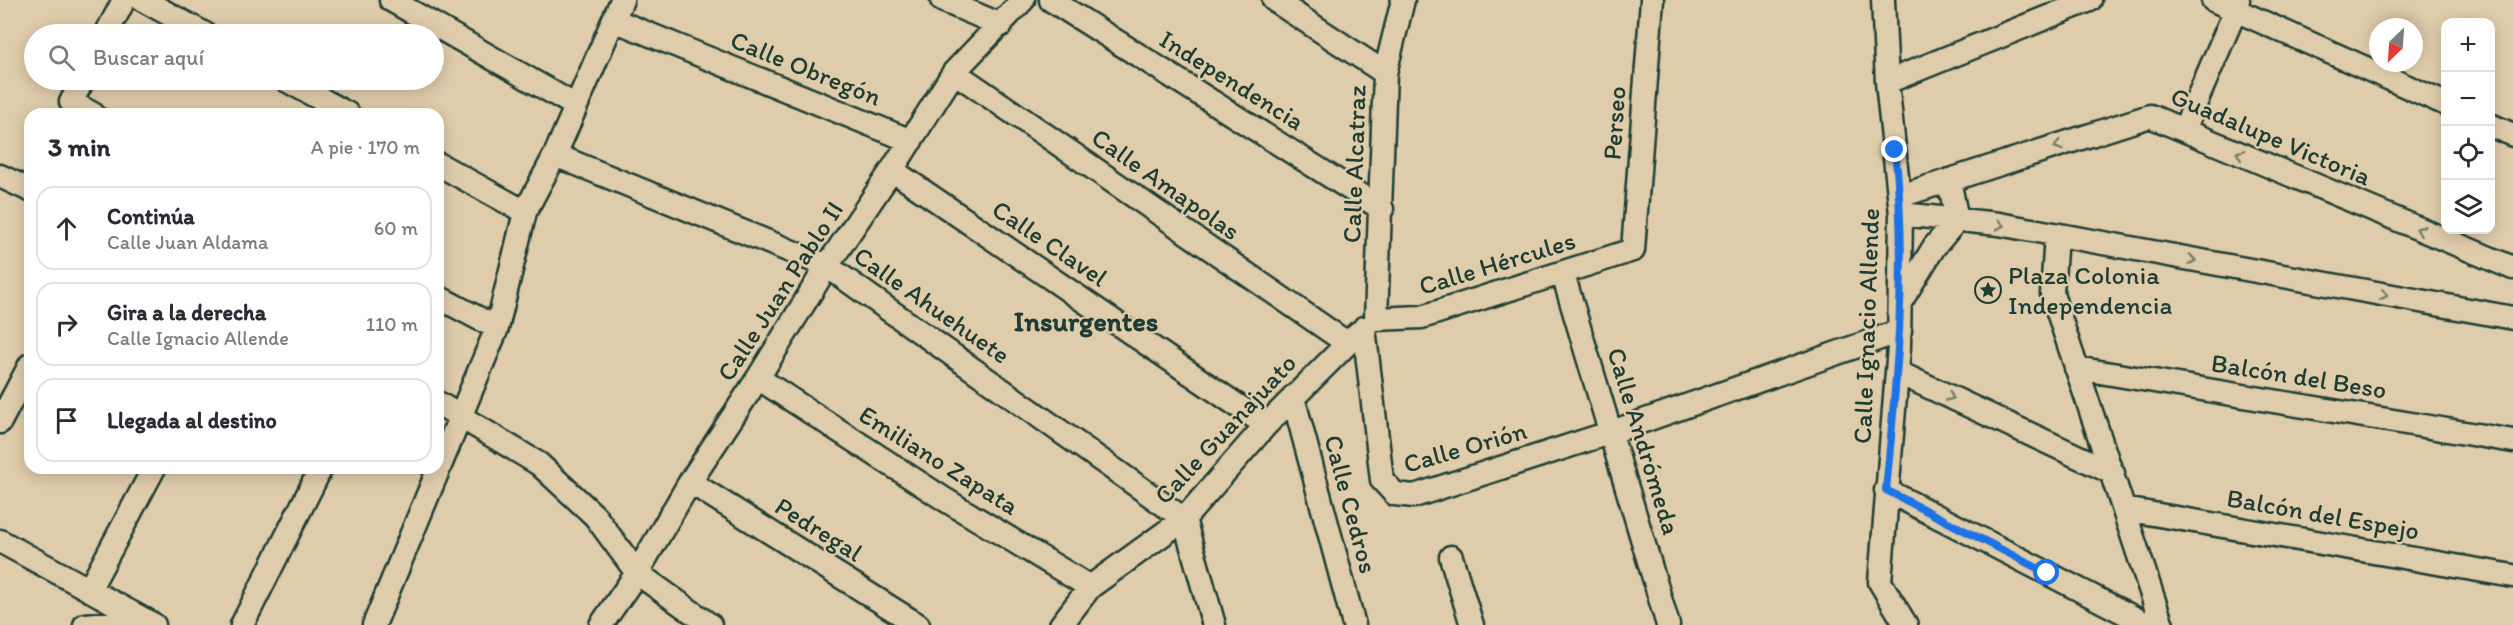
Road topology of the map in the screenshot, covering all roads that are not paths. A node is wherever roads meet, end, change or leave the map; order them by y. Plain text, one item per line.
1 (124, 0) edge
2 (143, 0) edge
3 (391, 0) edge
4 (942, 0) edge
5 (1023, 0) edge
6 (1051, 0) edge
7 (1274, 0) edge
8 (1652, 0) edge
9 (1883, 0) edge
10 (2090, 0) edge
11 (2213, 0) edge
12 (1402, 1) edge
13 (2237, 5) edge
14 (618, 10) edge
15 (111, 24) edge
16 (187, 24) edge
17 (433, 24) edge
18 (1001, 25) junction
19 (444, 30) edge
20 (954, 72) junction
21 (1385, 73) junction
22 (1887, 82) junction
23 (78, 90) edge
24 (304, 90) edge
25 (2441, 102) edge
26 (576, 106) junction
27 (82, 108) edge
28 (337, 108) edge
29 (2492, 126) edge
30 (2184, 130) junction
31 (2513, 135) edge
32 (911, 141) junction
33 (555, 155) junction
34 (444, 167) edge
35 (892, 170) junction
36 (0, 176) edge
37 (1948, 180) junction
38 (24, 187) edge
39 (1900, 205) junction
40 (1382, 209) junction
41 (525, 212) junction
42 (1957, 220) junction
43 (2056, 236) junction
44 (1633, 250) joint
45 (827, 266) junction
46 (2513, 268) edge
47 (1563, 274) junction
48 (444, 300) edge
49 (1900, 302) junction
50 (2513, 318) edge
51 (1370, 323) junction
52 (497, 328) junction
53 (1900, 331) junction
54 (1347, 343) junction
55 (2076, 368) junction
56 (1897, 372) junction
57 (24, 376) edge
58 (758, 378) junction
59 (1293, 397) junction
60 (444, 406) edge
61 (460, 415) junction
62 (0, 422) edge
63 (1266, 425) junction
64 (1612, 432) junction
65 (2513, 441) edge
66 (444, 454) edge
67 (2113, 473) junction
68 (151, 474) edge
69 (318, 474) edge
70 (436, 474) edge
71 (690, 482) junction
72 (1886, 490) junction
73 (2124, 509) junction
74 (1184, 519) junction
75 (0, 542) edge
76 (1451, 557) dead end
77 (637, 573) junction
78 (2513, 576) edge
79 (1090, 587) junction
80 (88, 590) junction
81 (150, 622) edge
82 (1065, 623) edge
83 (85, 625) edge
84 (242, 625) edge
85 (374, 625) edge
86 (601, 625) edge
87 (710, 625) edge
88 (918, 625) edge
89 (1214, 625) edge
90 (1354, 625) edge
91 (1472, 625) edge
92 (1668, 625) edge
93 (1906, 625) edge
94 (2148, 625) edge
95 (2162, 625) edge

1 - 15 street
2 - 16 street
3 - 17 street
4 - 18 street
5 - 18 street, Calle Juan Pablo II
6 - 40 street, Independencia
7 - 21 street, Calle Alcatraz
8 - 44 street, Perseo
9 - 22 street, Calle Ignacio Allende
10 - 22 street
11 - 13 street
12 - 21 street
13 - 25 street
13 - 30 street
14 - 26 street
14 - 32 street, Calle Obregón
18 - 20 street, Calle Juan Pablo II
19 - 26 street
20 - 32 street, Calle Juan Pablo II
20 - 54 street, Calle Amapolas
21 - 40 street, Calle Alcatraz
22 - 39 street, Calle Ignacio Allende
23 - 27 street
24 - 28 street
26 - 33 street
29 - 31 street
30 -> 37 street, Guadalupe Victoria
46 -> 30 street, Guadalupe Victoria
32 - 35 street, Calle Juan Pablo II
33 - 41 street
33 - 45 street, Calle Ahuehuete
34 - 41 street
35 - 45 street, Calle Juan Pablo II
35 - 63 street, Calle Clavel
36 - 38 street
37 - 39 street, Guadalupe Victoria
37 - 42 street
39 - 42 street
39 - 49 street, Calle Ignacio Allende
40 - 51 street, Calle Alcatraz
41 - 52 street
42 -> 43 street
42 - 49 street
43 -> 50 street
43 - 55 street
44 - 47 street, Calle Hércules
45 - 58 street, Calle Juan Pablo II
45 - 74 street, Calle Ahuehuete
47 - 51 street, Calle Hércules
47 - 64 street, Calle Andrómeda
48 - 52 street
49 - 53 street, Calle Ignacio Allende
51 - 54 street, Calle Guanajuato
51 - 64 street, Calle Orión
52 - 61 street
53 - 56 street, Calle Ignacio Allende
53 - 64 street, Calle Orión
54 - 59 street, Calle Guanajuato
55 - 65 street, Balcón del Beso
55 - 67 street
56 -> 67 street
56 - 72 street, Calle Ignacio Allende
57 - 62 street
58 - 71 street, Calle Juan Pablo II
58 - 79 street, Emiliano Zapata
59 - 63 street, Calle Guanajuato
59 - 90 street, Calle Cedros
60 - 61 street
61 - 66 street
61 - 77 street
63 - 74 street, Calle Guanajuato
64 - 92 street, Calle Andrómeda
67 - 73 street
68 - 80 street
69 - 84 street
70 - 85 street
71 - 77 street, Calle Juan Pablo II
71 - 88 street, Pedregal
72 - 93 street, Calle Ignacio Allende
72 - 94 street
73 - 78 street, Balcón del Espejo
73 - 95 street
74 - 79 street, Calle Guanajuato
74 - 89 street
75 - 80 street
76 - 91 street
77 - 86 street, Calle Juan Pablo II
77 - 87 street
79 - 82 street, Calle Guanajuato
80 - 81 street
81 - 83 street

